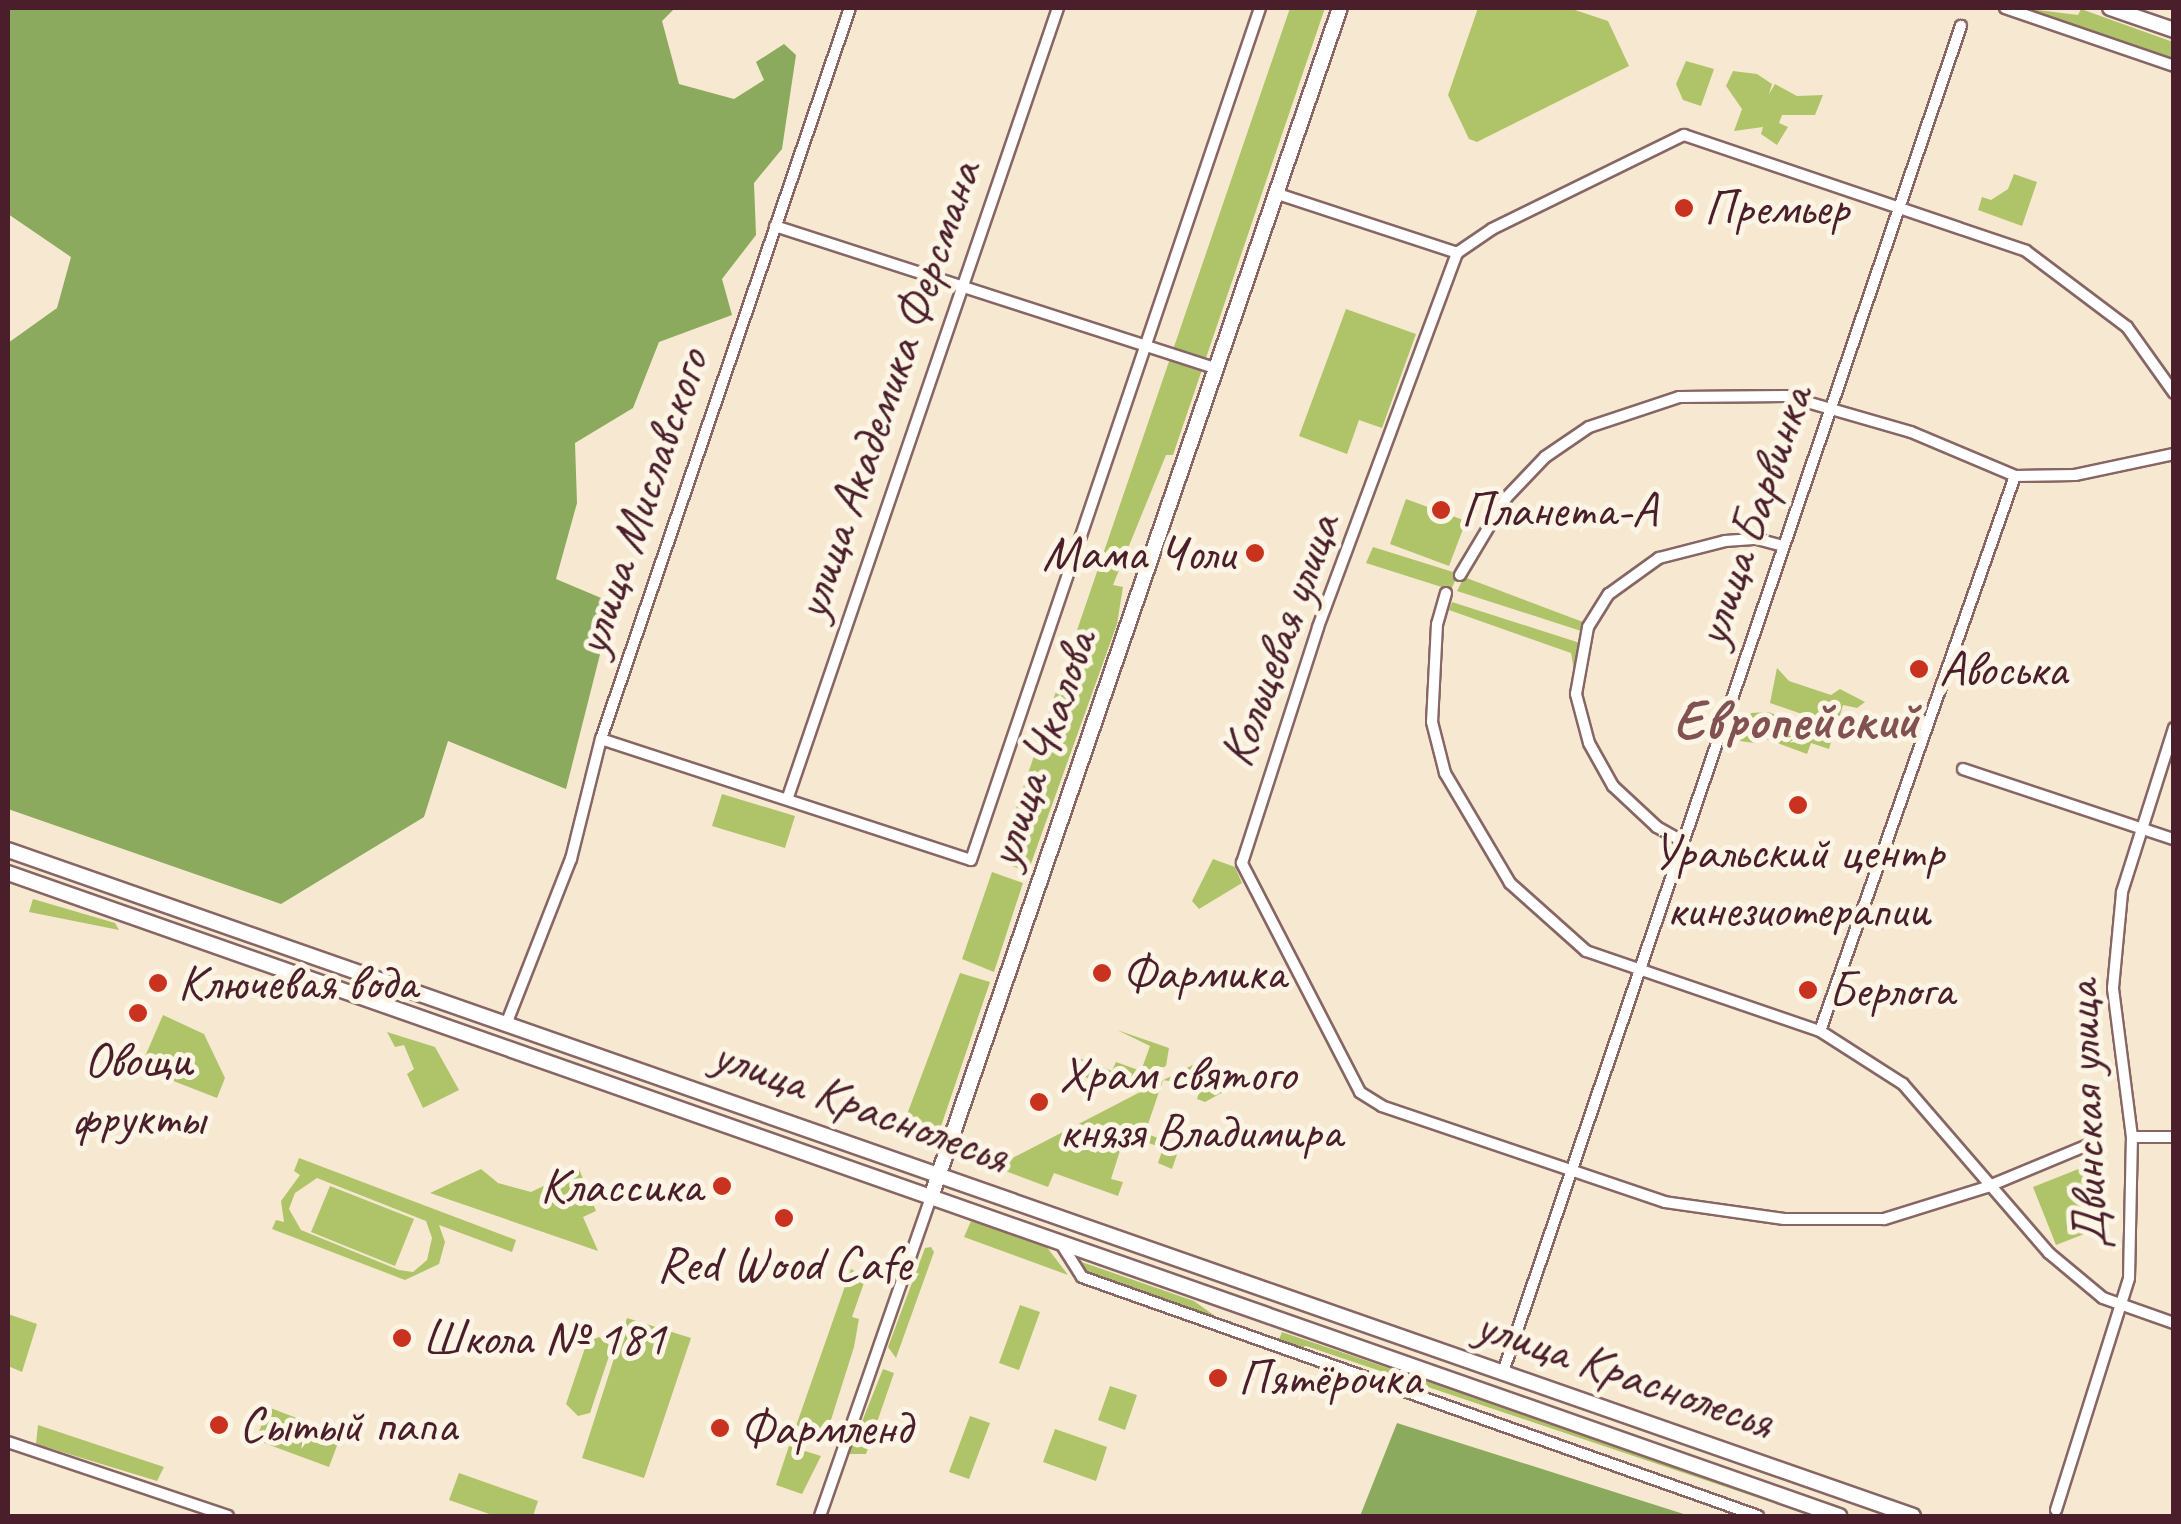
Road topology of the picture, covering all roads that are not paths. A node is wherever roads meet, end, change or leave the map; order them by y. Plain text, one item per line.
1 (850, 8) edge
2 (1058, 8) edge
3 (1260, 8) edge
4 (1340, 8) edge
5 (2004, 8) edge
6 (2110, 8) edge
7 (1961, 26) dead end
8 (2174, 30) edge
9 (2174, 66) edge
10 (1275, 193) junction
11 (1896, 206) junction
12 (775, 226) junction
13 (1457, 252) junction
14 (962, 284) junction
15 (1145, 343) junction
16 (1214, 368) junction
17 (2174, 393) edge
18 (1830, 408) junction
19 (2174, 454) edge
20 (2015, 476) junction
21 (1782, 546) junction
22 (1460, 575) dead end
23 (1446, 593) dead end
24 (2174, 728) edge
25 (600, 739) junction
26 (1963, 769) dead end
27 (788, 798) junction
28 (2140, 828) junction
29 (2174, 839) edge
30 (1682, 841) junction
31 (8, 850) edge
32 (8, 873) edge
33 (1639, 972) junction
34 (383, 980) junction
35 (375, 1004) junction
36 (508, 1022) junction
37 (1820, 1032) junction
38 (2132, 1137) junction
39 (2174, 1137) edge
40 (2095, 1142) dead end
41 (1572, 1169) junction
42 (939, 1174) junction
43 (1987, 1187) junction
44 (931, 1197) junction
45 (1059, 1240) junction
46 (2119, 1302) junction
47 (2174, 1323) edge
48 (1502, 1372) junction
49 (8, 1442) edge
50 (2056, 1510) dead end
51 (228, 1516) edge
52 (820, 1516) edge
53 (1758, 1516) edge
54 (1839, 1516) edge
55 (1913, 1516) edge

1 - 12 street, улица Миславского
2 - 14 street, улица Академика Ферсмана
3 - 15 street, улица Чкалова
4 - 10 street, улица Чкалова
5 - 9 street
6 - 8 street
7 - 11 street, улица Барвинка
10 - 13 street
10 - 16 street, улица Чкалова
11 - 13 street
11 - 17 street
11 - 18 street, улица Барвинка
12 - 14 street
12 - 25 street, улица Миславского
13 - 41 street, Кольцевая улица
14 - 15 street
14 - 27 street, улица Академика Ферсмана
15 - 16 street
15 - 27 street, улица Чкалова
16 - 42 street, улица Чкалова
18 - 20 street
18 - 21 street, улица Барвинка
18 - 22 street
19 - 20 street
20 - 37 street
21 - 30 street, улица Барвинка
21 - 30 street
23 - 33 street
24 - 28 street, Двинская улица
25 - 27 street
25 - 36 street, улица Миславского
26 - 28 street
28 - 29 street
28 - 38 street, Двинская улица
30 - 33 street, улица Барвинка
31 - 34 street, улица Краснолесья
32 - 35 street, улица Краснолесья
33 - 37 street
33 - 41 street, улица Барвинка
34 - 35 street
34 - 36 street, улица Краснолесья
35 - 44 street, улица Краснолесья
36 - 42 street, улица Краснолесья
37 - 43 street
38 - 39 street
38 - 46 street, Двинская улица
40 - 43 street, Кольцевая улица
41 - 43 street, Кольцевая улица
41 - 48 street, улица Барвинка
42 - 44 street, улица Чкалова
42 - 48 street, улица Краснолесья
43 - 46 street
44 - 45 street, улица Краснолесья
44 - 52 street, улица Чкалова
45 - 53 street, улица Краснолесья
45 - 54 street, улица Краснолесья
46 - 47 street
46 - 50 street, Двинская улица
48 - 55 street, улица Краснолесья
49 - 51 street

